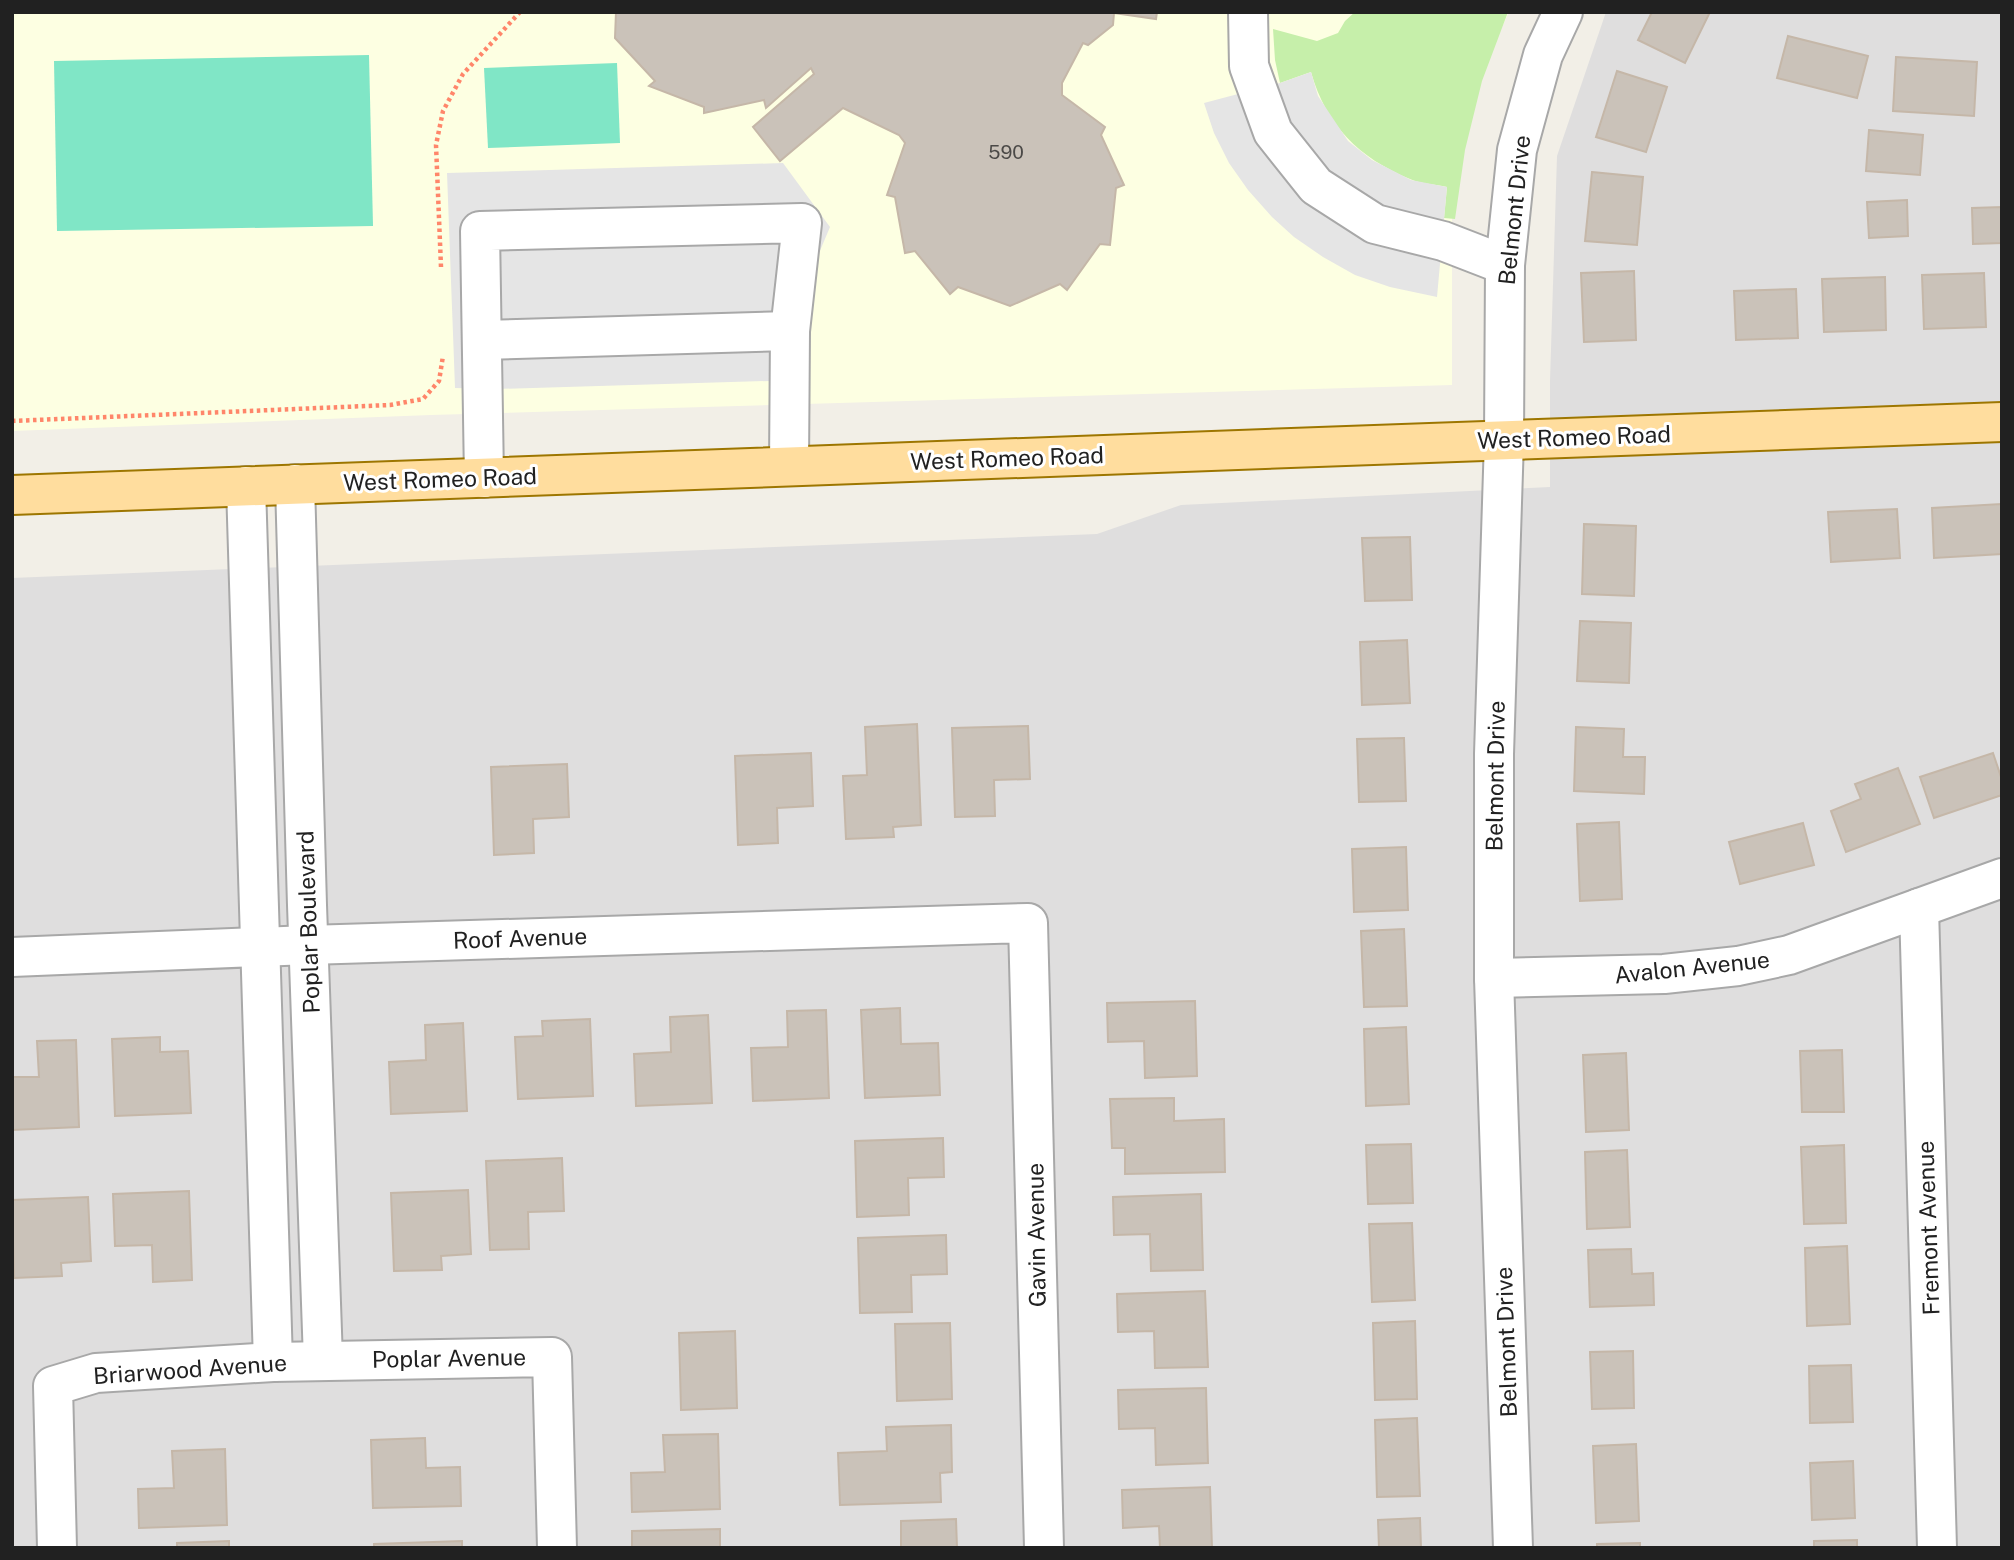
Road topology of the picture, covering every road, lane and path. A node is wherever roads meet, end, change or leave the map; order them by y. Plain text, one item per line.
1 (520, 12) edge
2 (1248, 12) edge
3 (1563, 12) edge
4 (1505, 265) junction
5 (441, 269) dead end
6 (790, 331) junction
7 (482, 340) junction
8 (444, 351) dead end
9 (12, 421) edge
10 (2002, 422) edge
11 (1504, 440) junction
12 (789, 466) junction
13 (484, 478) junction
14 (295, 484) junction
15 (246, 486) junction
16 (12, 495) edge
17 (2002, 878) edge
18 (1919, 908) junction
19 (1028, 923) joint
20 (308, 945) junction
21 (260, 947) junction
22 (12, 957) edge
23 (1494, 978) junction
24 (323, 1360) junction
25 (273, 1363) junction
26 (57, 1548) edge
27 (557, 1548) edge
28 (1044, 1548) edge
29 (1513, 1548) edge
30 (1937, 1548) edge

1 - 5 path
2 - 4 street
3 - 4 street, Belmont Drive
4 - 11 street, Belmont Drive
6 - 7 street
6 - 7 street
6 - 12 street
7 - 13 street
8 - 9 path
10 - 11 main road, West Romeo Road
11 - 12 main road, West Romeo Road
11 - 23 street, Belmont Drive
12 - 13 main road, West Romeo Road
13 - 14 main road, West Romeo Road
14 - 15 main road, West Romeo Road
14 - 20 street, Poplar Boulevard
15 - 16 main road, West Romeo Road
15 - 21 street
17 - 18 street, Avalon Avenue
18 - 23 street, Avalon Avenue
18 - 30 street, Fremont Avenue
19 - 20 street, Roof Avenue
19 - 28 street, Gavin Avenue
20 - 21 street, Roof Avenue
20 - 24 street, Poplar Boulevard
21 - 22 street, Roof Avenue
21 - 25 street
23 - 29 street, Belmont Drive
24 - 25 street, Briarwood Avenue
24 - 27 street, Poplar Avenue
25 - 26 street, Briarwood Avenue

